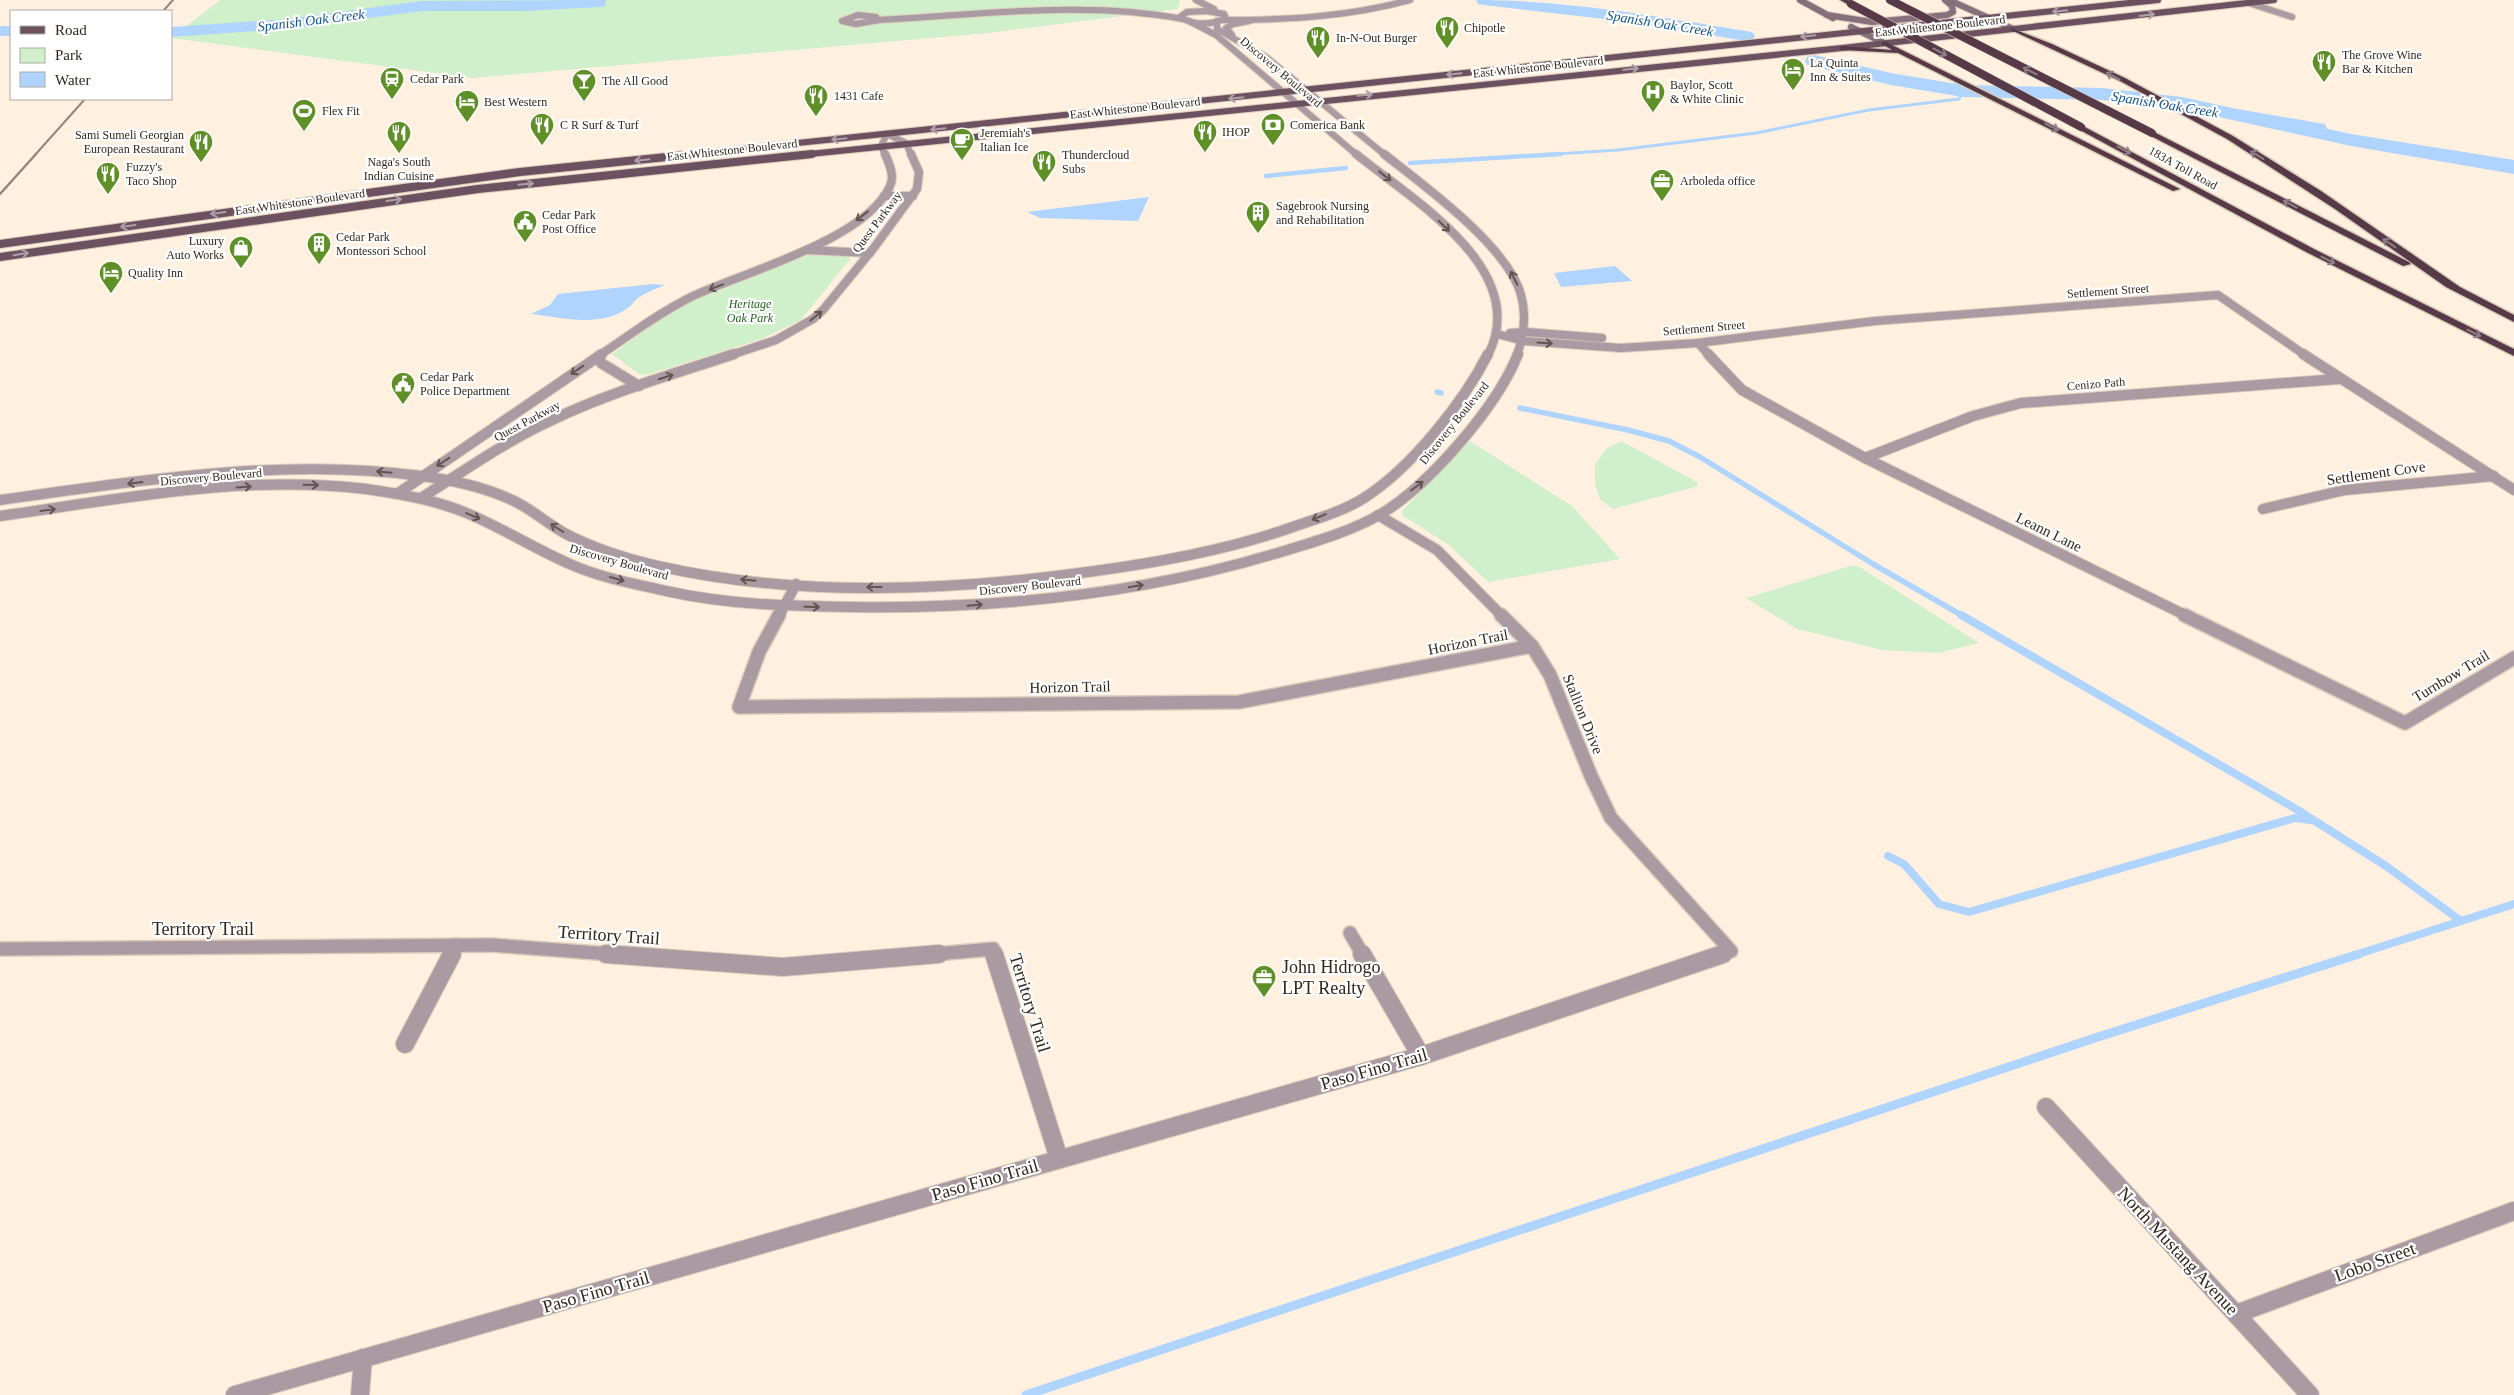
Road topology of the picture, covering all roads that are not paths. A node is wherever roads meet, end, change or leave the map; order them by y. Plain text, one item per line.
1 (1410, 0) edge
2 (1800, 0) edge
3 (1843, 0) edge
4 (1890, 0) edge
5 (1904, 0) edge
6 (1945, 0) edge
7 (1949, 0) edge
8 (2158, 0) edge
9 (2274, 0) edge
10 (1193, 1) edge
11 (2249, 3) junction
12 (1189, 12) junction
13 (1150, 13) junction
14 (1223, 13) junction
15 (1828, 15) junction
16 (2292, 17) dead end
17 (1275, 18) junction
18 (1989, 18) junction
19 (876, 20) junction
20 (1186, 20) junction
21 (1219, 21) junction
22 (1249, 21) junction
23 (2013, 29) junction
24 (1950, 30) junction
25 (1857, 31) junction
26 (1238, 39) junction
27 (1884, 43) junction
28 (1842, 48) junction
29 (1909, 55) junction
30 (1305, 91) junction
31 (1284, 93) junction
32 (1316, 100) junction
33 (1296, 102) junction
34 (887, 134) junction
35 (906, 143) junction
36 (881, 146) junction
37 (884, 196) junction
38 (913, 196) junction
39 (0, 244) edge
40 (806, 250) junction
41 (2311, 251) junction
42 (870, 253) junction
43 (0, 257) edge
44 (2458, 290) junction
45 (2514, 319) edge
46 (1497, 334) junction
47 (1525, 337) junction
48 (1698, 343) junction
49 (2514, 353) edge
50 (598, 356) junction
51 (2339, 379) junction
52 (639, 386) junction
53 (1865, 458) junction
54 (423, 476) junction
55 (2494, 476) junction
56 (450, 480) junction
57 (2514, 490) edge
58 (397, 494) junction
59 (421, 498) junction
60 (0, 500) edge
61 (2263, 509) dead end
62 (0, 516) edge
63 (1378, 516) junction
64 (796, 584) junction
65 (786, 606) junction
66 (1532, 646) junction
67 (2514, 658) edge
68 (2405, 723) joint
69 (1350, 933) dead end
70 (456, 946) junction
71 (0, 949) edge
72 (1731, 951) joint
73 (405, 1044) dead end
74 (1421, 1056) junction
75 (2046, 1107) dead end
76 (1059, 1159) junction
77 (2514, 1211) edge
78 (2236, 1314) junction
79 (363, 1358) junction
80 (235, 1395) edge
81 (360, 1395) edge
82 (2310, 1395) edge

1 - 17 street
2 - 15 main road
3 -> 41 highway, 183A Toll Road, bridge
4 - 24 highway, 183A Toll Road, bridge
5 - 24 highway, bridge
6 - 15 main road
7 - 18 main road
8 -> 18 main road, East Whitestone Boulevard
9 - 11 main road, East Whitestone Boulevard
10 - 12 street
10 - 14 street
11 - 16 street
23 -> 11 main road, East Whitestone Boulevard
12 - 13 street
12 - 14 street
12 - 20 street
13 - 19 street
13 - 20 street
14 - 17 street
14 - 21 street
15 - 25 main road
17 - 22 street
18 - 23 main road
18 - 25 main road, East Whitestone Boulevard
19 - 19 street
20 - 21 street
20 - 31 street, Discovery Boulevard
21 - 22 street
21 - 26 street, Discovery Boulevard
22 - 26 street
23 - 27 main road, East Whitestone Boulevard
44 -> 23 highway
44 -> 24 highway, 183A Toll Road, bridge
25 - 27 main road
25 -> 30 main road, East Whitestone Boulevard
26 - 30 street, Discovery Boulevard
27 - 28 main road, East Whitestone Boulevard
27 - 29 highway
28 - 29 highway
32 -> 28 main road, East Whitestone Boulevard
29 -> 41 highway
30 - 31 main road, East Whitestone Boulevard
30 - 32 street, Discovery Boulevard
31 - 33 street, Discovery Boulevard
31 -> 34 main road, East Whitestone Boulevard
32 - 33 main road, East Whitestone Boulevard
47 -> 32 street, Discovery Boulevard
33 - 35 main road, East Whitestone Boulevard
33 -> 46 street, Discovery Boulevard
34 - 35 street
34 - 36 street
34 -> 39 main road, East Whitestone Boulevard
35 - 36 main road, East Whitestone Boulevard
35 - 38 street, Quest Parkway
36 - 37 street, Quest Parkway
43 -> 36 main road, East Whitestone Boulevard
37 - 38 street
37 -> 40 street, Quest Parkway
38 - 42 street, Quest Parkway
40 - 42 street
40 -> 50 street, Quest Parkway
41 -> 49 highway, 183A Toll Road
52 -> 42 street, Quest Parkway
44 - 45 highway, 183A Toll Road
46 - 47 street, Settlement Street
46 -> 64 street, Discovery Boulevard
47 - 48 street, Settlement Street
63 -> 47 street, Discovery Boulevard
48 - 51 street, Settlement Street
48 - 53 street, Leann Lane
50 - 52 street
50 -> 54 street, Quest Parkway
51 - 53 street, Cenizo Path
51 - 55 street, Settlement Street
52 - 56 street, Quest Parkway
53 - 68 street, Leann Lane
54 - 56 street, Discovery Boulevard
54 - 58 street, Quest Parkway
54 -> 60 street, Discovery Boulevard
55 - 57 street, Settlement Street
55 - 61 street, Settlement Cove
56 - 59 street, Quest Parkway
64 -> 56 street, Discovery Boulevard
58 - 59 street, Discovery Boulevard
62 -> 58 street, Discovery Boulevard
59 -> 65 street, Discovery Boulevard
65 -> 63 street, Discovery Boulevard
63 - 66 street, Stallion Drive
64 - 65 street, Horizon Trail
65 - 66 street, Horizon Trail
66 - 72 street, Stallion Drive
67 - 68 street, Turnbow Trail
69 - 74 street
70 - 71 street, Territory Trail
70 - 73 street
70 - 76 street, Territory Trail
72 - 74 street, Paso Fino Trail
74 - 76 street, Paso Fino Trail
75 - 78 street, North Mustang Avenue
76 - 79 street, Paso Fino Trail
77 - 78 street, Lobo Street
78 - 82 street, North Mustang Avenue
79 - 80 street, Paso Fino Trail
79 - 81 street

